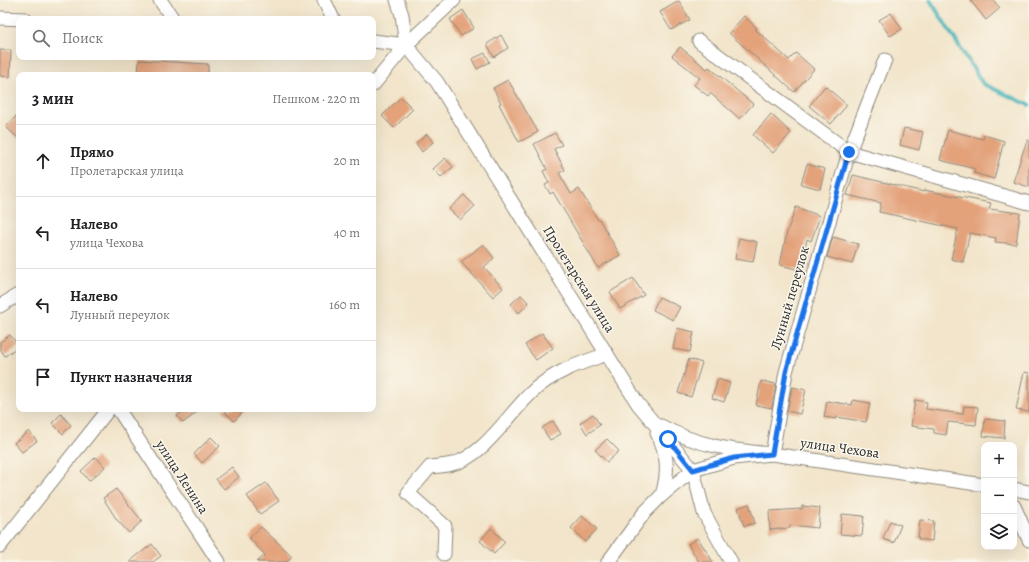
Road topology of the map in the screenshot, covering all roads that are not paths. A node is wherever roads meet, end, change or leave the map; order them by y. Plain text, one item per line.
1 (160, 0) edge
2 (324, 0) edge
3 (397, 0) edge
4 (454, 0) edge
5 (171, 16) edge
6 (332, 16) edge
7 (0, 18) edge
8 (16, 19) edge
9 (699, 40) dead end
10 (376, 41) edge
11 (406, 45) junction
12 (885, 60) dead end
13 (376, 81) edge
14 (849, 152) junction
15 (1029, 203) edge
16 (16, 299) edge
17 (0, 306) edge
18 (607, 354) junction
19 (107, 412) edge
20 (120, 412) edge
21 (651, 421) junction
22 (772, 454) junction
23 (693, 470) junction
24 (981, 485) edge
25 (1017, 490) edge
26 (1029, 492) edge
27 (662, 494) junction
28 (1017, 513) edge
29 (1029, 540) edge
30 (0, 546) edge
31 (444, 554) dead end
32 (219, 562) edge
33 (608, 562) edge
34 (731, 562) edge

1 - 5 street
2 - 6 street
3 - 11 street
4 - 11 street
7 - 8 street
9 - 14 street
10 - 11 street
11 - 13 street
11 - 18 street, Пролетарская улица
12 - 14 street, Лунный переулок
14 - 15 street
14 - 22 street, Лунный переулок
16 - 17 street
18 - 21 street, Пролетарская улица
18 - 31 street
19 - 30 street
20 - 32 street, улица Ленина
21 - 22 street
21 - 23 street, Пролетарская улица
21 - 27 street
22 - 23 street, улица Чехова
22 - 24 street, улица Чехова
23 - 27 street
23 - 34 street, Пролетарская улица
25 - 26 street
27 - 33 street
28 - 29 street

